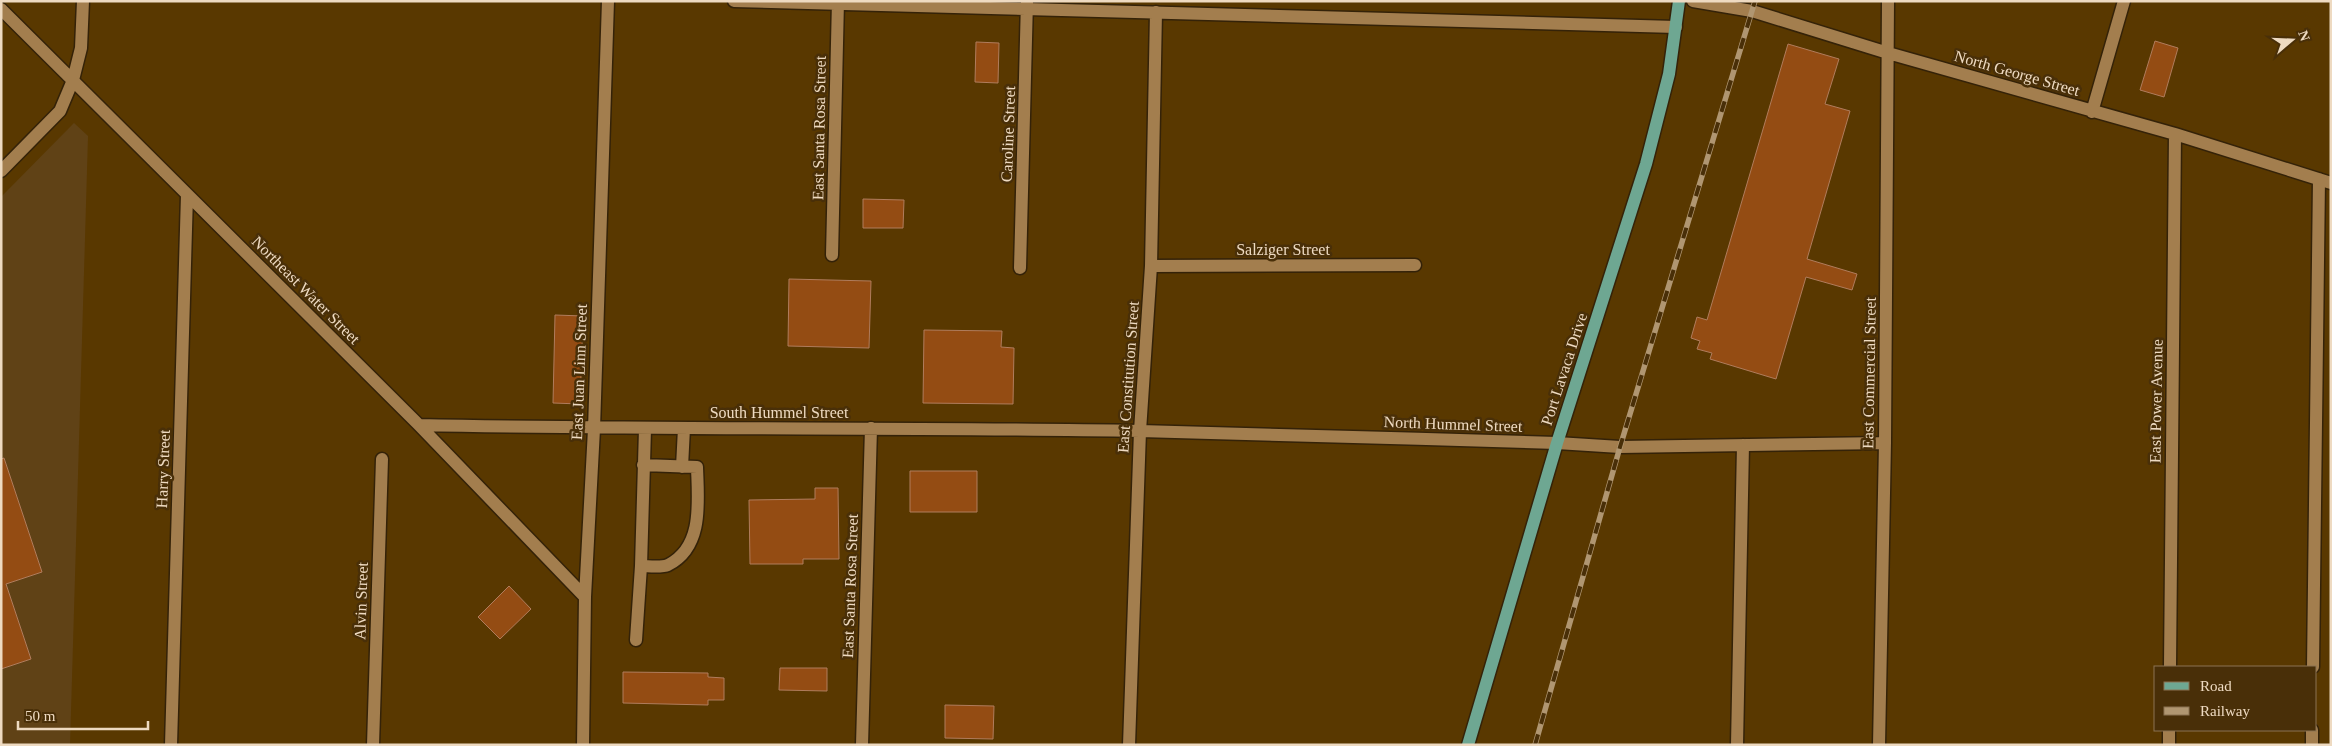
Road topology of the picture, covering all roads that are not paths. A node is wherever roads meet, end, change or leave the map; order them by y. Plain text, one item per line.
1 (83, 1) edge
2 (608, 1) edge
3 (734, 1) edge
4 (1679, 1) edge
5 (1693, 1) edge
6 (1888, 1) edge
7 (2124, 1) edge
8 (838, 3) edge
9 (1027, 5) edge
10 (1, 10) edge
11 (1156, 12) junction
12 (1676, 27) junction
13 (1888, 53) junction
14 (73, 80) junction
15 (2092, 112) junction
16 (2175, 134) junction
17 (1, 171) edge
18 (2325, 181) edge
19 (188, 195) junction
20 (832, 255) dead end
21 (1415, 265) dead end
22 (1151, 266) junction
23 (1020, 268) dead end
24 (419, 425) junction
25 (645, 428) junction
26 (684, 428) junction
27 (871, 428) junction
28 (594, 429) junction
29 (1140, 431) junction
30 (1557, 443) junction
31 (1885, 444) junction
32 (1743, 445) junction
33 (382, 459) dead end
34 (643, 465) junction
35 (682, 467) junction
36 (641, 566) junction
37 (585, 597) junction
38 (636, 640) dead end
39 (2170, 666) edge
40 (2313, 666) edge
41 (2169, 731) edge
42 (2312, 731) edge
43 (171, 745) edge
44 (373, 745) edge
45 (583, 745) edge
46 (862, 745) edge
47 (1129, 745) edge
48 (1468, 745) edge
49 (1737, 745) edge
50 (1879, 745) edge
51 (2169, 745) edge
52 (2312, 745) edge

1 - 14 street
2 - 28 street, East Juan Linn Street
3 - 8 street
4 - 12 main road, Port Lavaca Drive
5 - 13 street, North George Street
6 - 13 street, East Commercial Street
7 - 15 street
8 - 9 street
8 - 20 street, East Santa Rosa Street
9 - 11 street
9 - 23 street, Caroline Street
10 - 14 street, Northeast Water Street
11 - 12 street
11 - 22 street, East Constitution Street
12 - 30 main road, Port Lavaca Drive
13 - 15 street, North George Street
13 - 31 street, East Commercial Street
14 - 17 street
14 - 19 street, Northeast Water Street
15 - 16 street, North George Street
16 - 18 street, North George Street
16 - 39 street, East Power Avenue
18 - 40 street
19 - 24 street, Northeast Water Street
19 - 43 street, Harry Street
21 - 22 street, Salziger Street
22 - 29 street, East Constitution Street
24 - 28 street, South Hummel Street
24 - 37 street, Northeast Water Street
25 - 26 street, South Hummel Street
25 - 28 street, South Hummel Street
25 - 34 street
26 - 27 street, South Hummel Street
26 - 35 street
27 - 29 street, South Hummel Street
27 - 46 street, East Santa Rosa Street
28 - 37 street, East Juan Linn Street
29 - 30 street, North Hummel Street
29 - 47 street, East Constitution Street
30 - 32 street, North Hummel Street
30 - 48 main road, Port Lavaca Drive
31 - 32 street, North Hummel Street
31 - 50 street, East Commercial Street
32 - 49 street
33 - 44 street, Alvin Street
34 - 35 street
34 - 36 street
35 - 36 street
36 - 38 street
37 - 45 street, East Juan Linn Street
41 - 51 street
42 - 52 street

